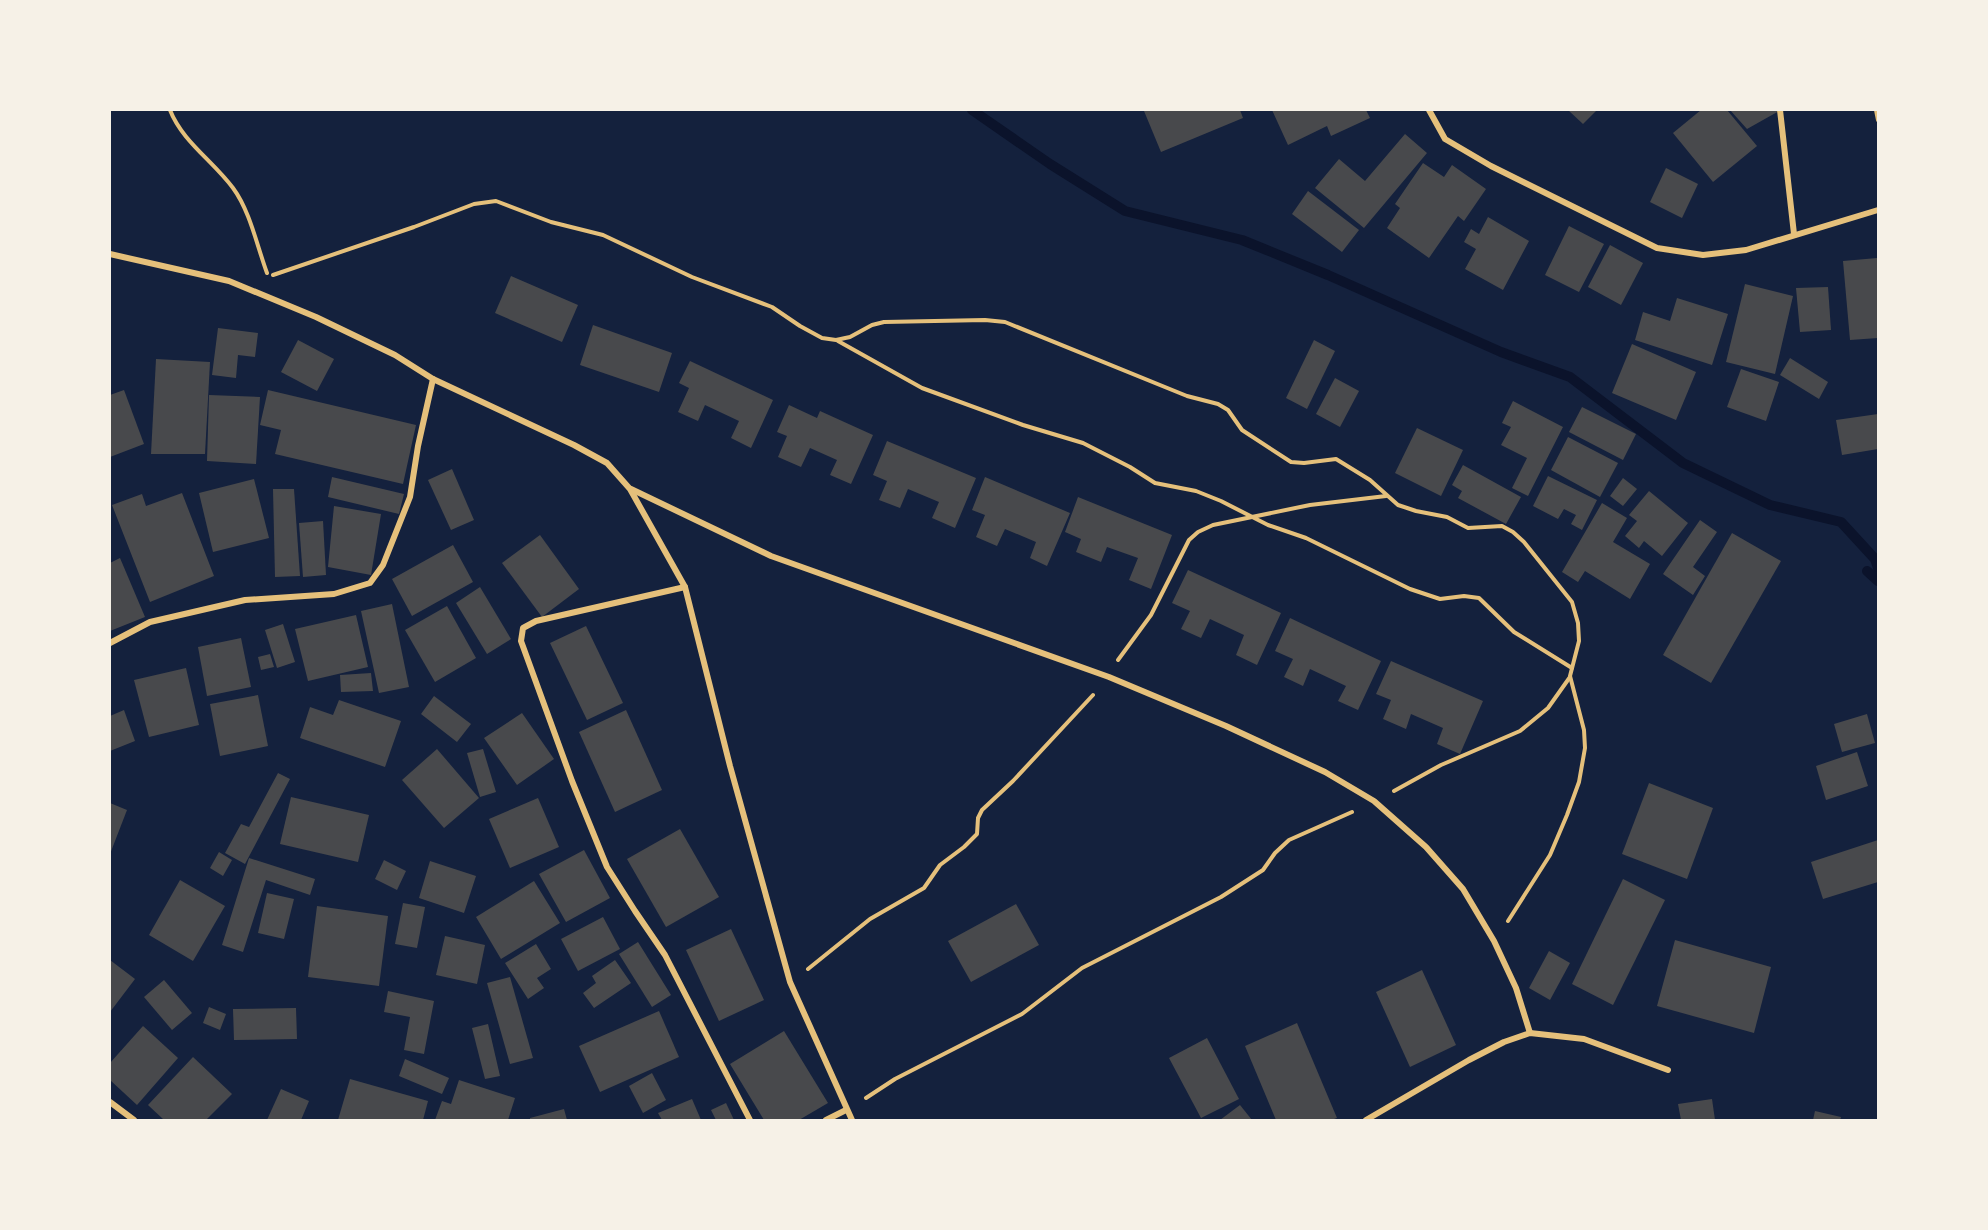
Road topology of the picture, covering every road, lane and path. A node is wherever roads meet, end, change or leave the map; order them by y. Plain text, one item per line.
1 (170, 110) edge
2 (1429, 110) edge
3 (1780, 110) edge
4 (1876, 110) edge
5 (1878, 120) edge
6 (1878, 210) edge
7 (1794, 234) junction
8 (110, 254) edge
9 (268, 277) junction
10 (229, 281) junction
11 (836, 340) junction
12 (433, 380) junction
13 (630, 489) junction
14 (1386, 495) junction
15 (1253, 517) junction
16 (685, 587) junction
17 (110, 643) edge
18 (1572, 668) junction
19 (1570, 676) junction
20 (1109, 677) junction
21 (1374, 801) junction
22 (1494, 941) junction
23 (790, 982) junction
24 (1530, 1033) junction
25 (1668, 1070) dead end
26 (110, 1102) edge
27 (846, 1110) junction
28 (134, 1120) edge
29 (750, 1120) edge
30 (826, 1120) edge
31 (852, 1120) edge
32 (1366, 1120) edge

1 - 9 path
2 - 7 street
3 - 7 street
4 - 5 path
6 - 7 street
8 - 10 street
9 - 10 path
9 - 11 path
10 - 12 street
11 - 14 path
11 - 15 path
12 - 13 street
12 - 17 street
13 - 16 street
13 - 20 street
14 - 15 path
14 - 18 path
15 - 18 path
15 - 20 path
16 - 23 street
16 - 29 street
18 - 19 path
19 - 21 path
19 - 22 path
20 - 21 street
20 - 23 path
21 - 22 street
21 - 27 path
22 - 24 street
23 - 27 street
24 - 25 street
24 - 32 street
26 - 28 street
27 - 30 street
27 - 31 street

